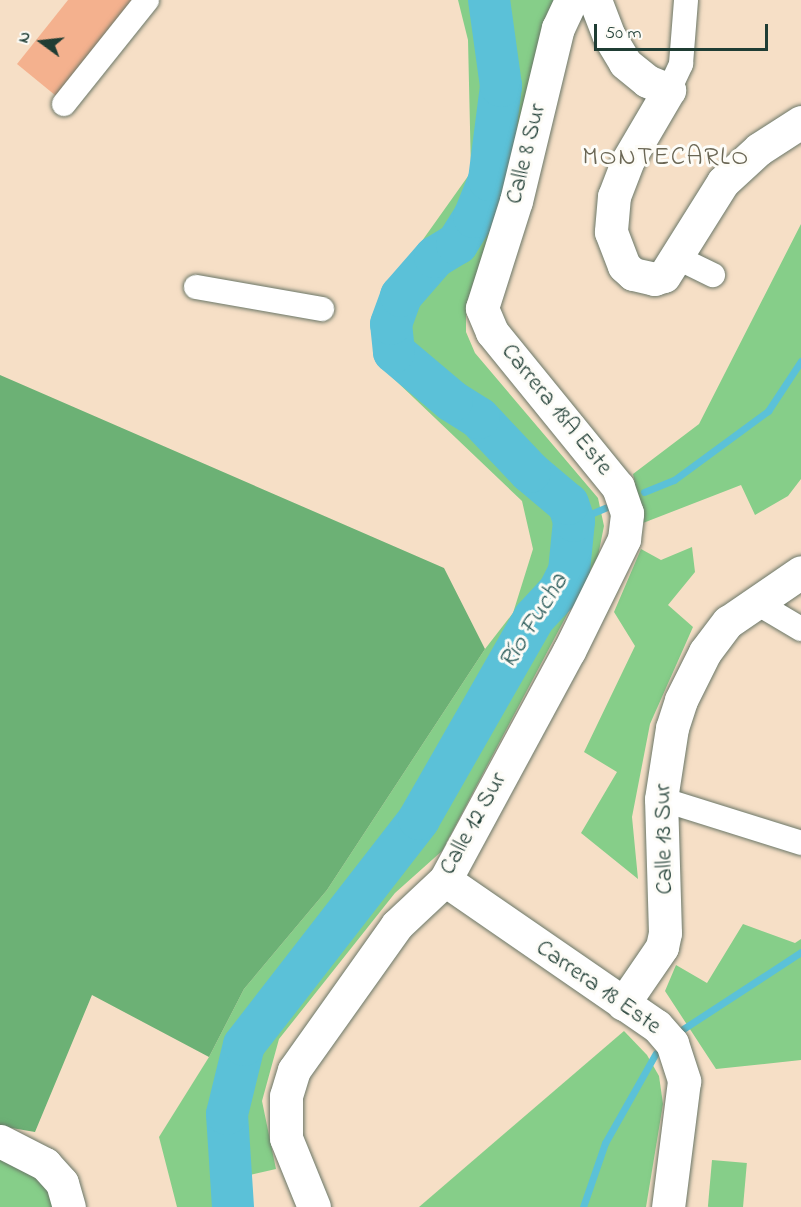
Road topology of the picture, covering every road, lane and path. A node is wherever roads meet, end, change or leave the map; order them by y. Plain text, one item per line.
1 (147, 0) edge
2 (572, 0) edge
3 (596, 0) edge
4 (686, 0) edge
5 (669, 90) junction
6 (64, 104) dead end
7 (801, 122) edge
8 (680, 254) junction
9 (713, 275) dead end
10 (196, 287) dead end
11 (482, 308) joint
12 (322, 309) dead end
13 (627, 513) joint
14 (801, 572) edge
15 (757, 603) junction
16 (801, 629) edge
17 (661, 799) junction
18 (801, 843) edge
19 (445, 880) junction
20 (623, 1004) junction
21 (0, 1141) edge
22 (69, 1207) edge
23 (314, 1207) edge
24 (668, 1207) edge

1 - 6 street
2 - 11 street, Calle 8 Sur
3 - 5 street
4 - 5 street
5 - 8 street
7 - 8 street
8 - 9 street
10 - 12 street
11 - 13 street, Carrera 18A Este
13 - 19 street, Calle 12 Sur
14 - 15 street, Calle 13 Sur
15 - 16 street
15 - 17 street, Calle 13 Sur
17 - 18 street
17 - 20 street, Calle 13 Sur
19 - 20 street, Carrera 18 Este
19 - 23 street, Calle 12 Sur
20 - 24 street, Carrera 18 Este
21 - 22 street

